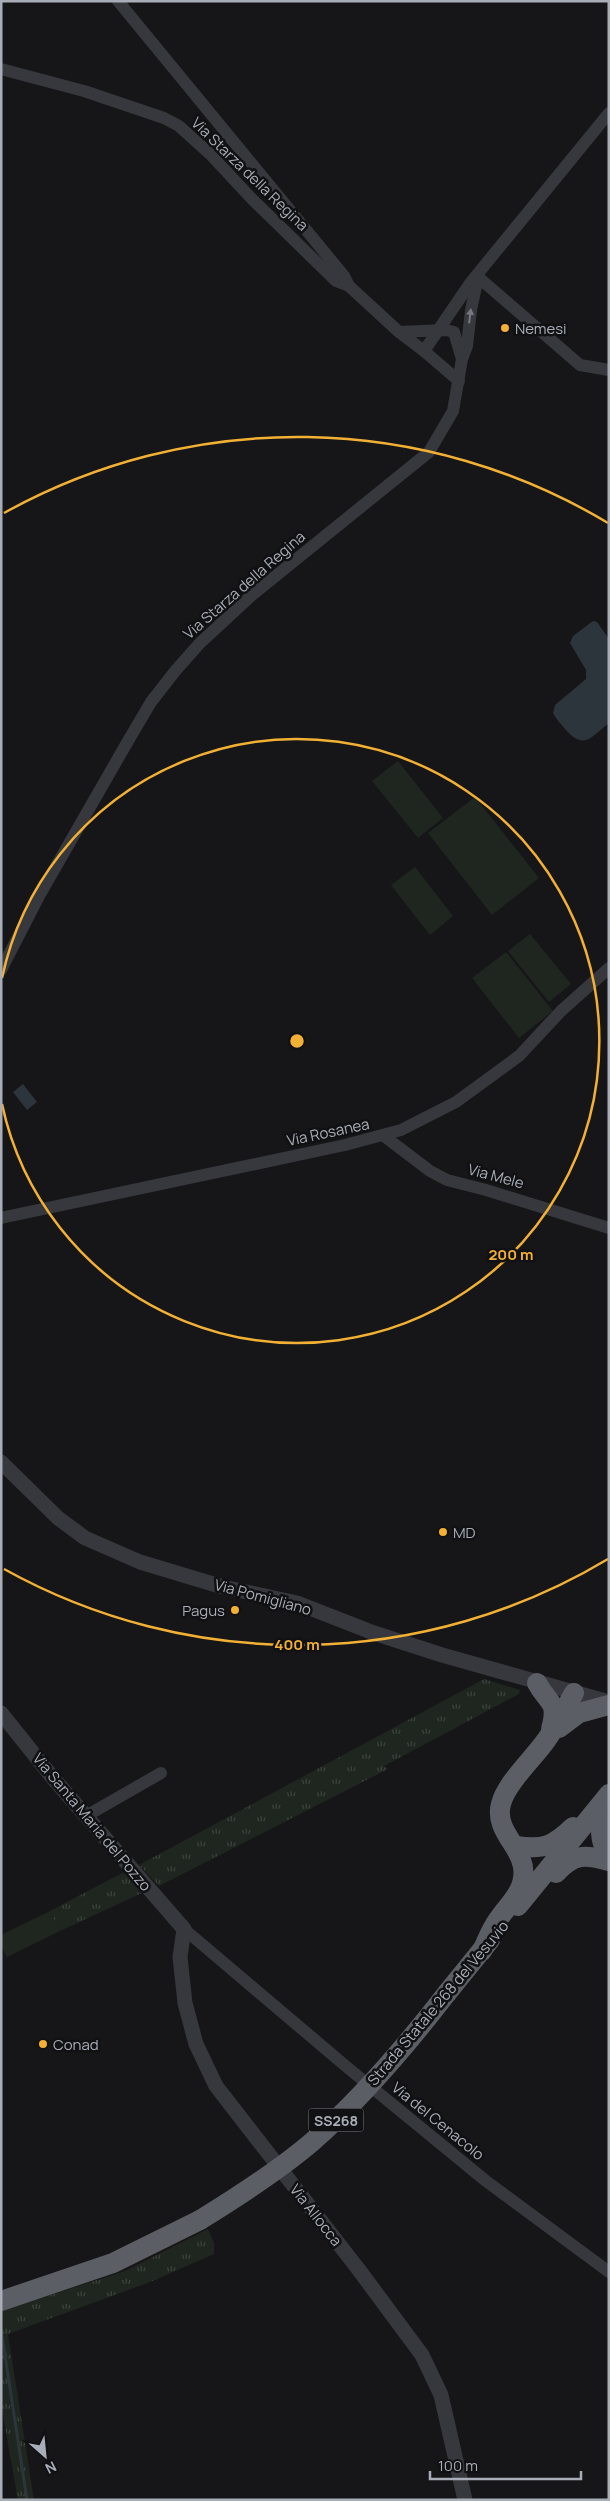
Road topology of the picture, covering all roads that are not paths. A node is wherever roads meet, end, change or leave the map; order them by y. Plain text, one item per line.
1 (118, 1) edge
2 (1, 69) edge
3 (609, 113) edge
4 (478, 277) junction
5 (349, 286) junction
6 (436, 331) junction
7 (399, 332) junction
8 (424, 351) junction
9 (462, 359) junction
10 (609, 370) edge
11 (459, 381) junction
12 (609, 968) edge
13 (1, 970) edge
14 (384, 1136) junction
15 (1, 1218) edge
16 (609, 1228) edge
17 (1, 1462) edge
18 (537, 1683) junction
19 (574, 1693) junction
20 (609, 1704) edge
21 (1, 1713) edge
22 (548, 1738) junction
23 (161, 1773) dead end
24 (609, 1793) edge
25 (609, 1811) edge
26 (86, 1816) junction
27 (516, 1846) junction
28 (609, 1859) edge
29 (504, 1923) junction
30 (184, 1929) junction
31 (482, 1951) junction
32 (609, 2272) edge
33 (6, 2300) edge
34 (465, 2500) edge

1 - 5 street, Via Starza della Regina
2 - 5 street, Via Starza della Regina
3 - 4 street, Via Starza della Regina
4 - 6 street, Via Starza della Regina
9 -> 4 street, Via Starza della Regina
4 - 10 street
5 - 7 street, Via Starza della Regina
6 - 7 street, Via Starza della Regina
6 - 8 street, Via Starza della Regina
6 - 9 street, Via Starza della Regina
7 - 8 street, Via Starza della Regina
8 - 11 street, Via Starza della Regina
9 - 11 street, Via Starza della Regina
11 - 13 street, Via Starza della Regina
12 - 14 street, Via Rosanea
14 - 15 street, Via Rosanea
14 - 16 street, Via Mele
17 - 18 street, Via Pomigliano
18 - 19 street, Via Pomigliano
18 - 22 highway
19 - 20 street, Via Pomigliano
19 - 22 highway
20 - 22 highway
21 - 26 street, Via Santa Maria del Pozzo
22 - 27 highway
23 - 26 street
24 - 27 highway
24 - 29 highway, Strada Statale 268 del Vesuvio / SS268
25 - 28 highway
26 - 30 street, Via Santa Maria del Pozzo
27 - 31 highway
28 - 29 highway
29 - 31 highway, Strada Statale 268 del Vesuvio / SS268
30 - 32 street, Via del Cenacolo
30 - 34 street, Via Allocca
31 - 33 highway, Strada Statale 268 del Vesuvio / SS268, bridge

